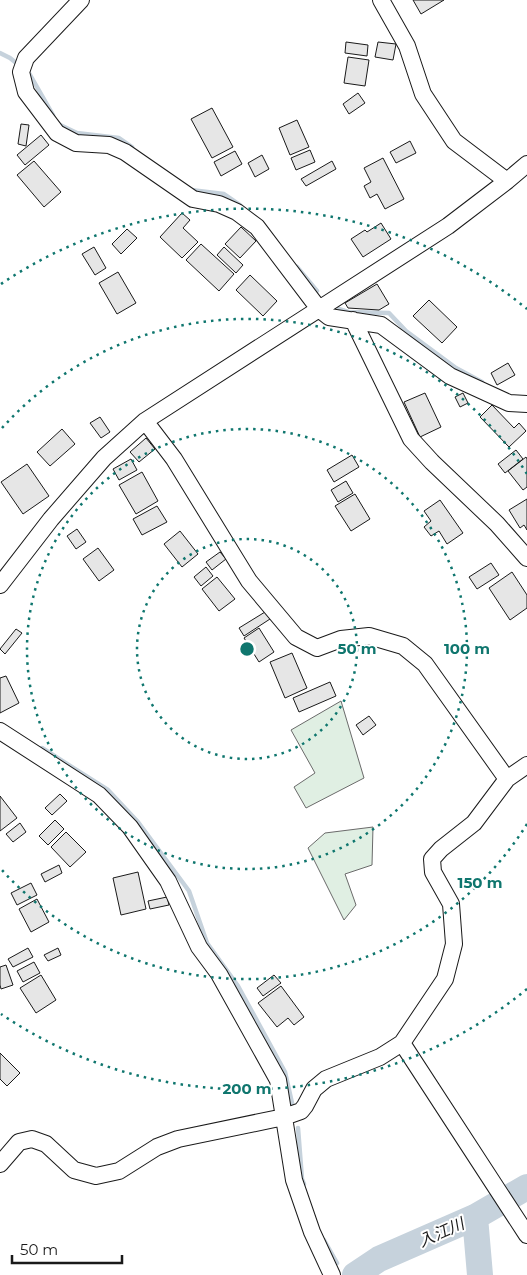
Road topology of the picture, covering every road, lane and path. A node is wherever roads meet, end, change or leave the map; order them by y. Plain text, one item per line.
1 (81, 0) edge
2 (381, 0) edge
3 (527, 164) edge
4 (507, 181) junction
5 (319, 309) junction
6 (353, 320) junction
7 (527, 404) edge
8 (145, 421) junction
9 (527, 558) edge
10 (0, 585) edge
11 (0, 731) edge
12 (527, 766) edge
13 (507, 779) junction
14 (402, 1043) junction
15 (284, 1117) junction
16 (0, 1164) edge
17 (527, 1235) edge
18 (332, 1275) edge

1 - 5 street
2 - 4 street
3 - 4 street
4 - 5 street
5 - 6 street
5 - 8 street
6 - 7 street
6 - 9 street
8 - 10 street
8 - 13 street
11 - 15 street
12 - 13 street
13 - 14 street
14 - 15 street
14 - 17 street
15 - 16 street
15 - 18 street

